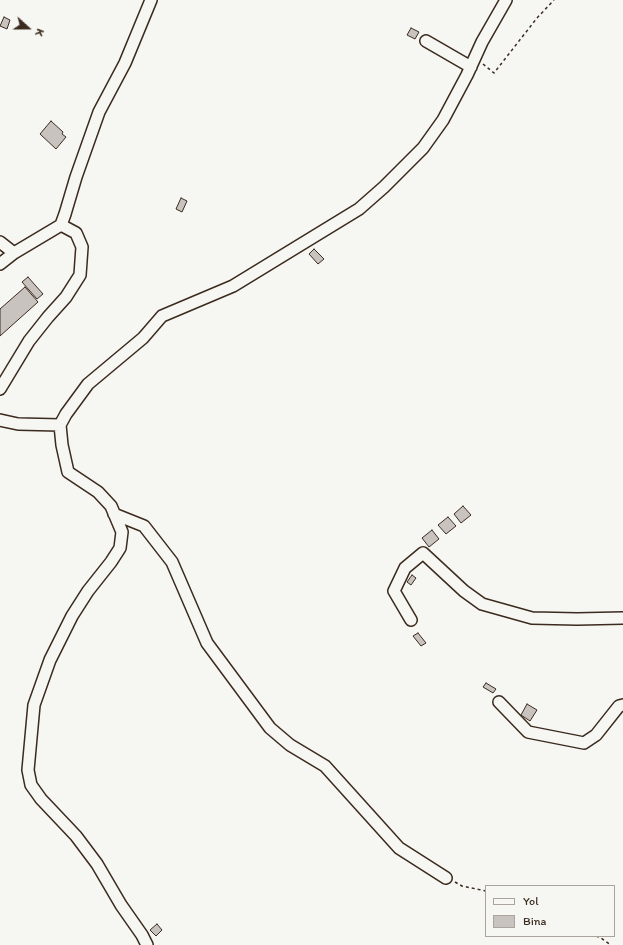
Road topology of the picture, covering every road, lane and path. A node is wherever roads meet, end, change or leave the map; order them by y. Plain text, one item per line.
1 (151, 0) edge
2 (506, 0) edge
3 (554, 0) edge
4 (426, 41) dead end
5 (473, 62) junction
6 (61, 225) junction
7 (0, 242) edge
8 (14, 253) junction
9 (0, 264) edge
10 (0, 389) edge
11 (0, 420) edge
12 (60, 425) junction
13 (114, 514) junction
14 (623, 618) edge
15 (411, 620) dead end
16 (499, 702) dead end
17 (623, 705) edge
18 (446, 878) joint
19 (485, 891) edge
20 (598, 937) edge
21 (147, 945) edge
22 (611, 945) edge

1 - 6 street
2 - 5 street
3 - 5 path
4 - 5 street
5 - 12 street
6 - 8 street
6 - 10 street
7 - 8 street
8 - 9 street
11 - 12 street
12 - 13 street
13 - 18 street
13 - 21 street
14 - 15 street
16 - 17 street
18 - 19 path
20 - 22 path

